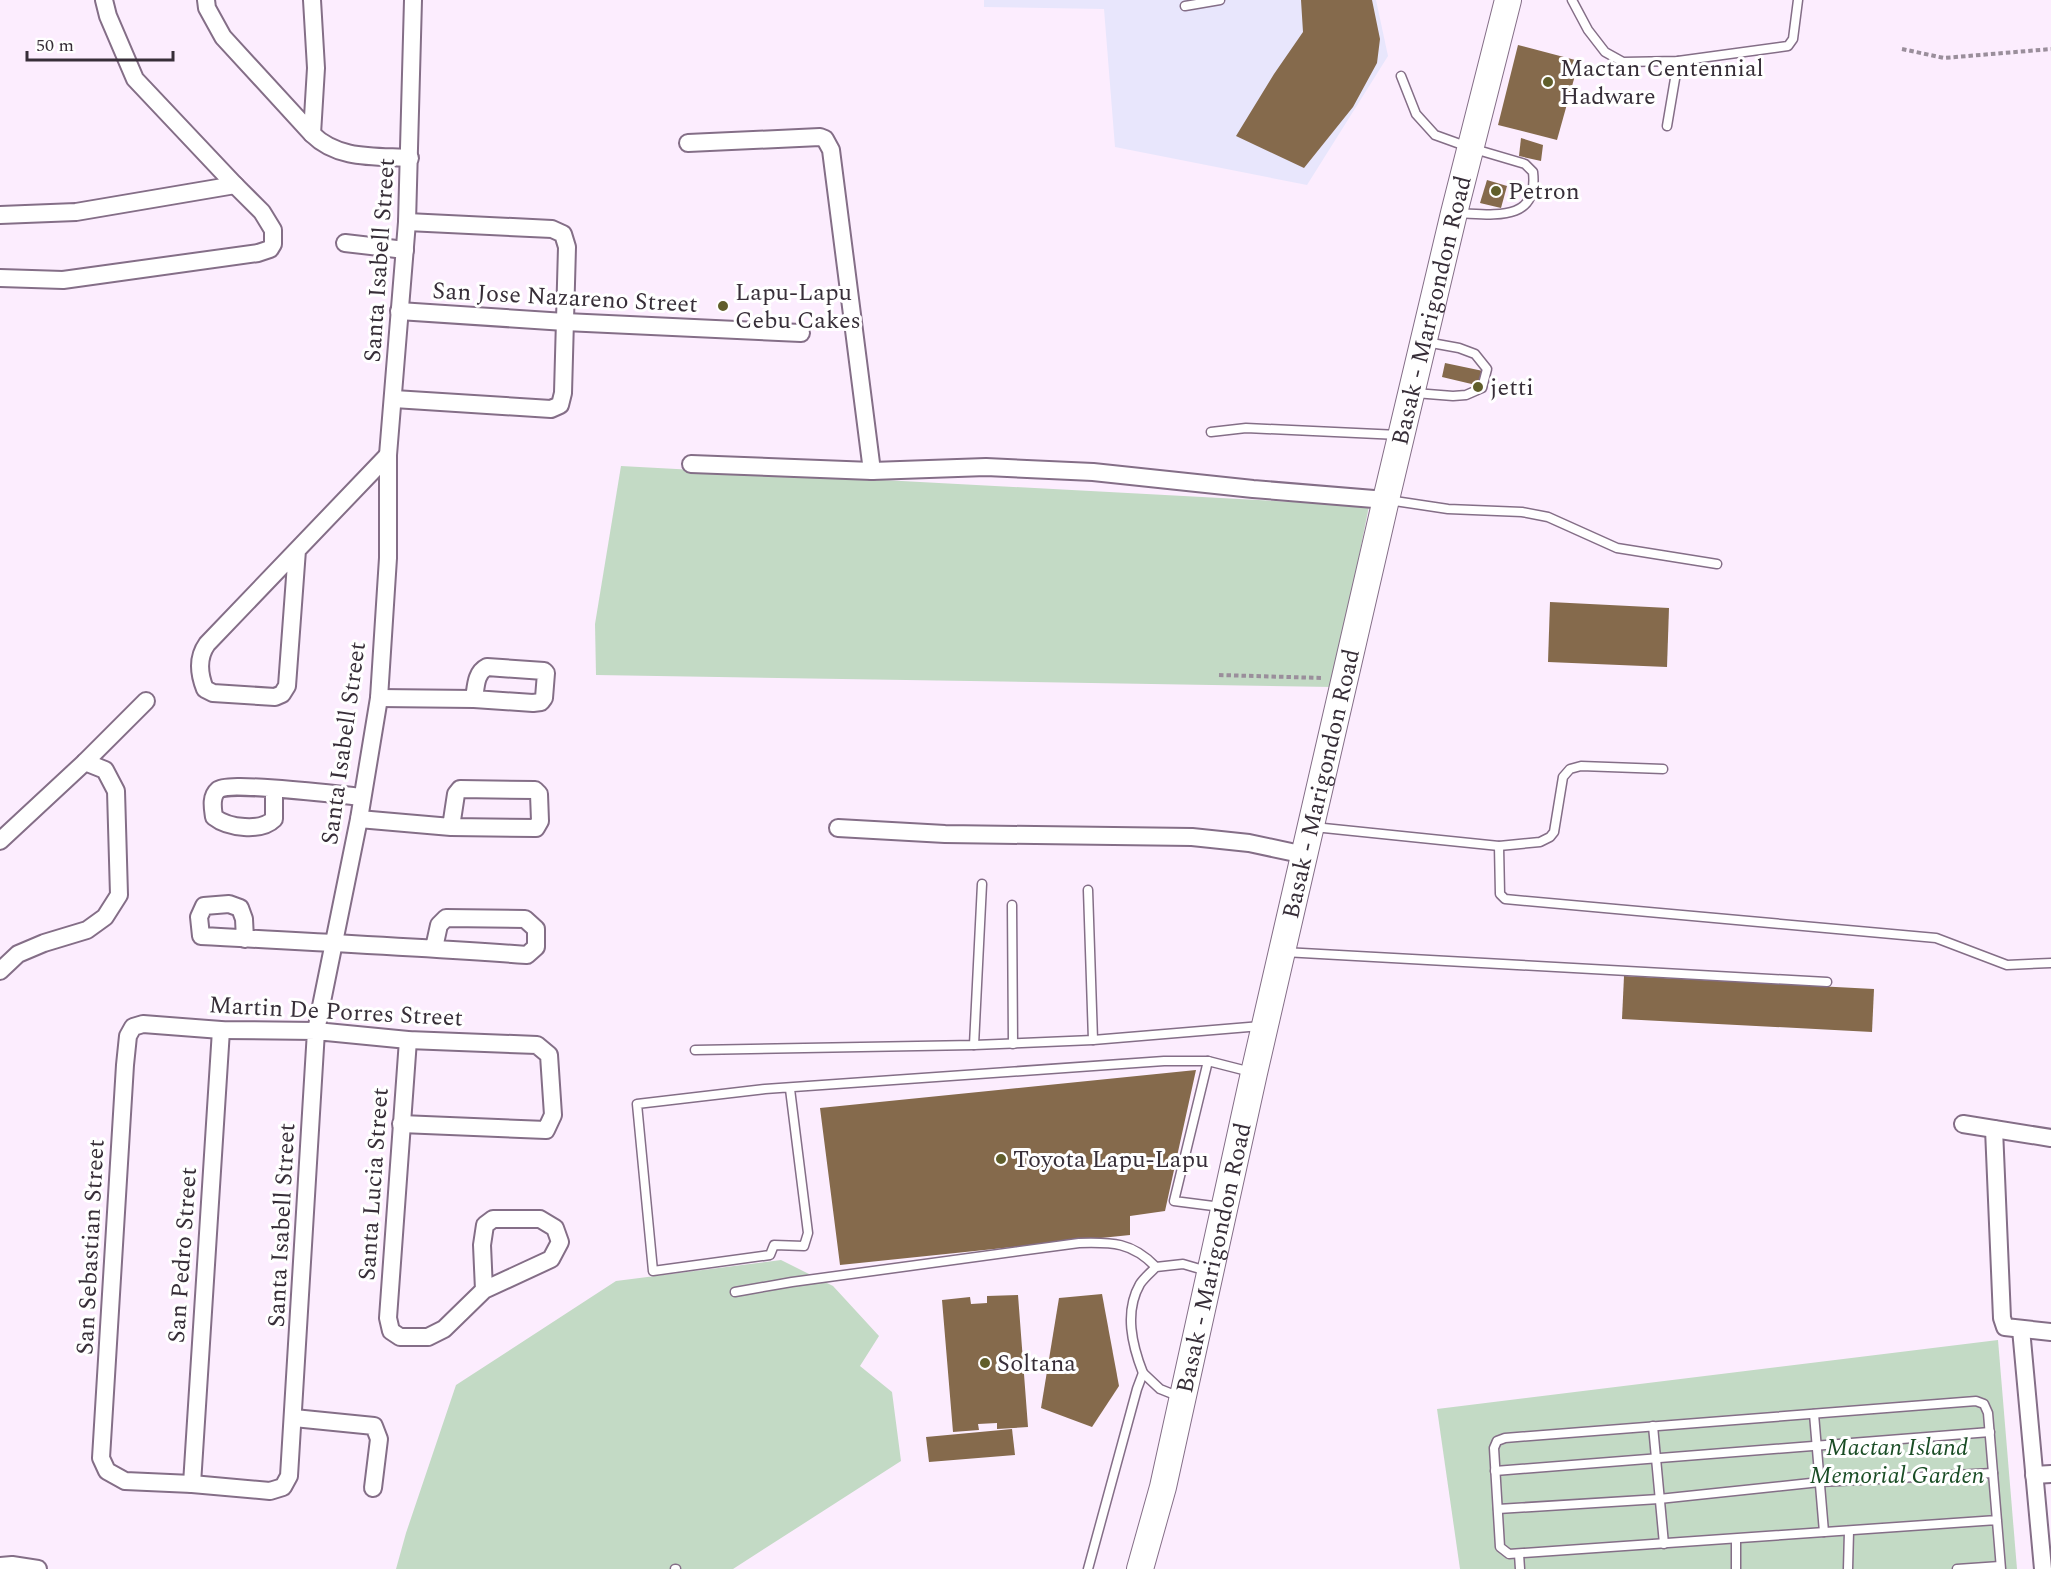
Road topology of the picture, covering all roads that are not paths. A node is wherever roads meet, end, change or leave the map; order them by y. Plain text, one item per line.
1 (104, 0) edge
2 (206, 0) edge
3 (312, 0) edge
4 (413, 0) edge
5 (1220, 0) edge
6 (1508, 0) edge
7 (1572, 0) edge
8 (1798, 0) edge
9 (1185, 6) dead end
10 (1678, 61) junction
11 (1401, 76) dead end
12 (1667, 126) dead end
13 (312, 134) junction
14 (688, 143) dead end
15 (1470, 148) junction
16 (410, 158) junction
17 (234, 185) junction
18 (1454, 213) junction
19 (0, 215) edge
20 (407, 222) junction
21 (345, 243) dead end
22 (405, 250) junction
23 (0, 278) edge
24 (399, 311) junction
25 (565, 322) junction
26 (801, 333) dead end
27 (1423, 342) junction
28 (1412, 392) junction
29 (394, 399) junction
30 (1211, 432) dead end
31 (1402, 435) junction
32 (388, 455) junction
33 (691, 464) dead end
34 (872, 471) junction
35 (1386, 500) junction
36 (297, 550) junction
37 (1717, 564) dead end
38 (379, 698) junction
39 (474, 699) dead end
40 (146, 701) dead end
41 (85, 762) junction
42 (1663, 769) dead end
43 (274, 789) dead end
44 (362, 797) junction
45 (359, 819) junction
46 (452, 827) junction
47 (1311, 827) junction
48 (838, 828) dead end
49 (0, 841) edge
50 (1499, 846) junction
51 (1305, 855) junction
52 (982, 884) dead end
53 (1088, 890) dead end
54 (1012, 905) dead end
55 (245, 939) dead end
56 (334, 944) junction
57 (434, 948) junction
58 (1283, 952) junction
59 (2051, 963) edge
60 (0, 971) edge
61 (1827, 982) dead end
62 (1266, 1026) junction
63 (133, 1027) joint
64 (221, 1030) junction
65 (316, 1031) junction
66 (408, 1040) junction
67 (1093, 1041) junction
68 (1013, 1044) junction
69 (974, 1045) junction
70 (695, 1050) dead end
71 (1208, 1061) junction
72 (1254, 1073) junction
73 (790, 1089) junction
74 (401, 1124) junction
75 (1963, 1124) dead end
76 (1994, 1129) junction
77 (2051, 1138) edge
78 (1225, 1208) junction
79 (1156, 1267) junction
80 (1210, 1272) junction
81 (484, 1290) junction
82 (735, 1292) dead end
83 (2021, 1329) junction
84 (2051, 1332) edge
85 (1143, 1373) junction
86 (1182, 1398) junction
87 (1814, 1414) junction
88 (294, 1418) junction
89 (1653, 1426) junction
90 (1990, 1432) junction
91 (1817, 1447) junction
92 (1656, 1460) junction
93 (1496, 1471) junction
94 (1993, 1473) junction
95 (2043, 1474) edge
96 (1820, 1482) junction
97 (192, 1484) junction
98 (373, 1488) dead end
99 (1659, 1499) junction
100 (1498, 1509) junction
101 (1997, 1520) junction
102 (1849, 1530) junction
103 (1824, 1532) junction
104 (1736, 1539) junction
105 (1664, 1544) junction
106 (1519, 1554) junction
107 (0, 1566) edge
108 (2001, 1567) edge
109 (38, 1569) edge
110 (1088, 1569) edge
111 (1140, 1569) edge
112 (1520, 1569) edge
113 (1736, 1569) edge
114 (1848, 1569) edge
115 (1957, 1569) edge
116 (2043, 1569) edge

1 - 17 street
2 - 13 street
3 - 13 street
4 - 16 street, Santa Isabell Street
5 - 9 lane
6 - 15 main road, Basak - Marigondon Road
7 - 10 lane
8 - 10 lane
10 - 12 lane
11 - 15 lane
13 - 16 street
14 - 34 street
15 - 18 main road, Basak - Marigondon Road
15 - 18 lane
16 - 20 street, Santa Isabell Street
17 - 19 street
17 - 23 street
18 - 27 main road, Basak - Marigondon Road
20 - 22 street, Santa Isabell Street
20 - 25 street
21 - 22 street
22 - 24 street, Santa Isabell Street
24 - 25 street, San Jose Nazareno Street
24 - 29 street, Santa Isabell Street
25 - 26 street, San Jose Nazareno Street
25 - 29 street
27 - 28 main road, Basak - Marigondon Road
27 - 28 lane
28 - 31 main road, Basak - Marigondon Road
29 - 32 street, Santa Isabell Street
30 - 31 lane
31 - 35 main road, Basak - Marigondon Road
32 - 36 street
32 - 38 street, Santa Isabell Street
33 - 34 street
34 - 35 street
35 - 37 lane
35 - 47 main road, Basak - Marigondon Road
36 - 36 street
38 - 39 street
38 - 44 street, Santa Isabell Street
40 - 41 street
41 - 49 street
41 - 60 street
42 - 50 lane
43 - 44 street
44 - 45 street, Santa Isabell Street
45 - 46 street
45 - 56 street, Santa Isabell Street
46 - 46 street
47 - 50 lane
47 - 51 main road, Basak - Marigondon Road
48 - 51 street
50 - 59 lane
51 - 58 main road, Basak - Marigondon Road
52 - 69 lane
53 - 67 lane
54 - 68 lane
55 - 56 street
56 - 57 street
56 - 65 street, Santa Isabell Street
57 - 57 street
58 - 61 lane
58 - 62 main road, Basak - Marigondon Road
62 - 67 lane
62 - 72 main road, Basak - Marigondon Road
63 - 64 street, Martin De Porres Street
63 - 97 street, San Sebastian Street
64 - 65 street, Martin De Porres Street
64 - 97 street, San Pedro Street
65 - 66 street, Martin De Porres Street
65 - 88 street, Santa Isabell Street
66 - 74 street, Santa Lucia Street
66 - 74 street, Martin De Porres Street
67 - 68 lane
68 - 69 lane
69 - 70 lane
71 - 72 lane
71 - 73 lane
71 - 78 lane
72 - 78 main road, Basak - Marigondon Road
73 - 73 lane
74 - 81 street, Santa Lucia Street
75 - 76 street
76 - 77 street
76 - 83 street
78 - 80 main road, Basak - Marigondon Road
79 - 80 lane
79 - 82 lane
79 - 85 lane
80 - 86 main road, Basak - Marigondon Road
81 - 81 street
83 - 84 street
83 - 95 street
85 - 86 lane
85 - 110 lane
86 - 111 main road, Basak - Marigondon Road
87 - 89 lane
87 - 90 lane
87 - 91 lane
88 - 97 street, Santa Isabell Street
88 - 98 street
89 - 92 lane
89 - 93 lane
90 - 91 lane
90 - 94 lane
91 - 92 lane
91 - 96 lane
92 - 93 lane
92 - 99 lane
93 - 100 lane
94 - 96 lane
94 - 101 lane
95 - 116 street
96 - 99 lane
96 - 103 lane
99 - 100 lane
99 - 105 lane
100 - 106 lane
101 - 102 lane
101 - 108 lane
102 - 103 lane
102 - 114 lane
103 - 104 lane
104 - 105 lane
104 - 113 lane
105 - 106 lane
106 - 112 lane
107 - 109 street
108 - 115 lane

